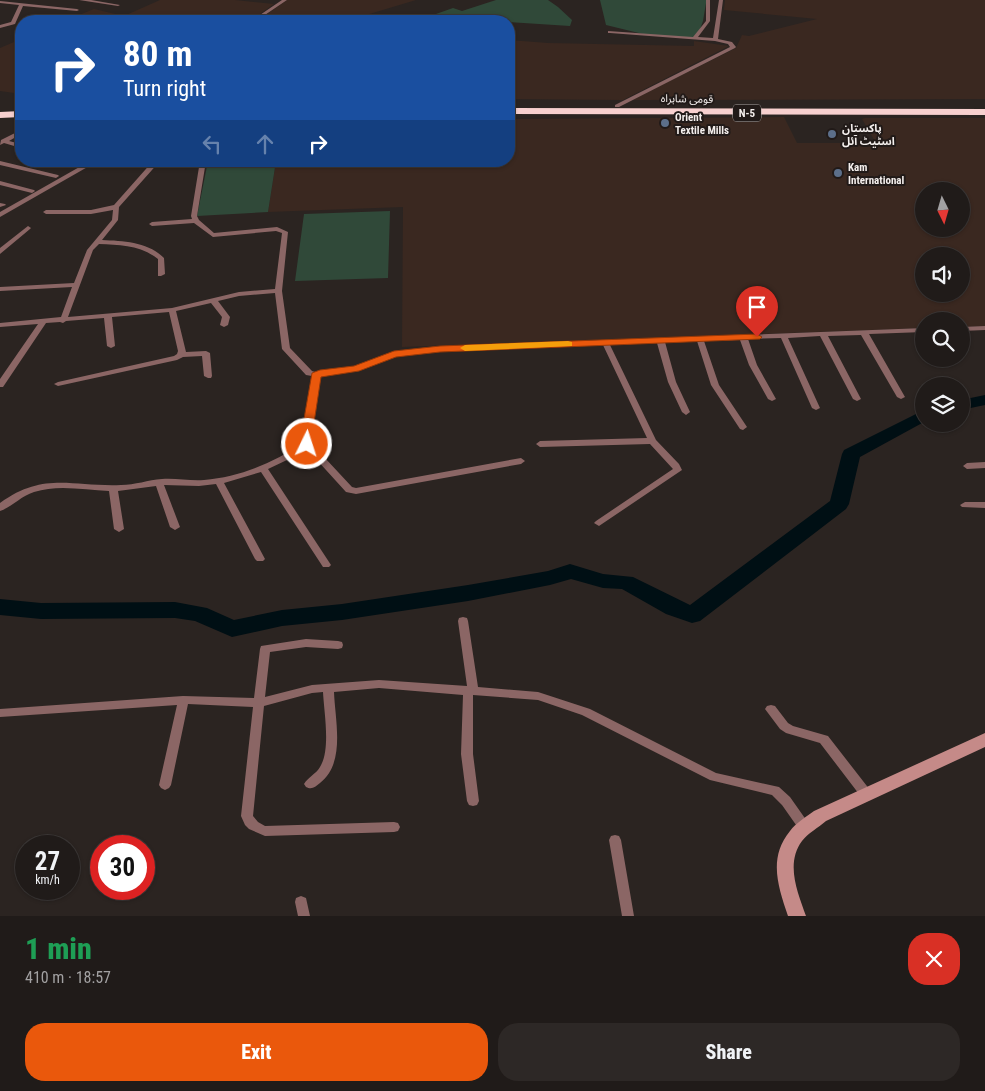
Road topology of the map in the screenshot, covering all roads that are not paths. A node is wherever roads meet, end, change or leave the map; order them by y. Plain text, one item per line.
1 (81, 0) edge
2 (114, 0) edge
3 (282, 0) edge
4 (708, 0) edge
5 (721, 0) edge
6 (0, 2) edge
7 (106, 3) junction
8 (21, 5) junction
9 (118, 5) dead end
10 (77, 10) dead end
11 (16, 15) edge
12 (261, 15) edge
13 (15, 17) edge
14 (0, 27) edge
15 (610, 32) dead end
16 (695, 38) junction
17 (716, 40) junction
18 (985, 102) edge
19 (515, 106) edge
20 (617, 106) junction
21 (985, 107) edge
22 (817, 108) junction
23 (15, 109) edge
24 (0, 110) edge
25 (515, 111) edge
26 (985, 112) edge
27 (15, 114) edge
28 (0, 115) edge
29 (15, 135) edge
30 (15, 141) edge
31 (1, 142) edge
32 (15, 145) edge
33 (0, 163) edge
34 (15, 166) edge
35 (17, 167) edge
36 (84, 167) edge
37 (152, 167) edge
38 (202, 167) edge
39 (56, 176) dead end
40 (0, 183) edge
41 (32, 191) dead end
42 (116, 208) junction
43 (46, 212) dead end
44 (0, 215) edge
45 (196, 221) junction
46 (152, 224) dead end
47 (28, 228) dead end
48 (97, 242) junction
49 (0, 252) edge
50 (161, 274) dead end
51 (77, 285) junction
52 (0, 290) edge
53 (278, 291) junction
54 (213, 300) junction
55 (172, 310) junction
56 (108, 316) junction
57 (62, 321) junction
58 (43, 322) junction
59 (224, 325) dead end
60 (0, 326) edge
61 (985, 328) edge
62 (970, 329) edge
63 (915, 330) edge
64 (864, 333) junction
65 (823, 334) junction
66 (743, 337) junction
67 (784, 337) junction
68 (700, 339) junction
69 (660, 340) junction
70 (605, 342) junction
71 (111, 346) dead end
72 (181, 355) junction
73 (208, 376) dead end
74 (316, 376) junction
75 (58, 384) dead end
76 (0, 385) edge
77 (901, 397) dead end
78 (857, 399) dead end
79 (772, 400) dead end
80 (816, 408) dead end
81 (686, 412) dead end
82 (743, 427) dead end
83 (652, 441) junction
84 (307, 444) junction
85 (540, 444) dead end
86 (521, 461) dead end
87 (985, 465) edge
88 (967, 466) dead end
89 (263, 468) junction
90 (219, 481) junction
91 (159, 483) junction
92 (113, 488) junction
93 (965, 505) dead end
94 (985, 505) edge
95 (0, 508) edge
96 (599, 523) dead end
97 (175, 527) dead end
98 (119, 529) dead end
99 (260, 559) dead end
100 (326, 565) dead end
101 (464, 620) dead end
102 (338, 645) dead end
103 (328, 687) junction
104 (471, 691) junction
105 (183, 700) junction
106 (260, 703) junction
107 (771, 709) dead end
108 (0, 713) edge
109 (985, 740) edge
110 (310, 784) dead end
111 (166, 785) dead end
112 (866, 794) junction
113 (473, 801) dead end
114 (394, 828) dead end
115 (805, 828) junction
116 (615, 840) dead end
117 (300, 902) dead end
118 (304, 916) edge
119 (628, 916) edge
120 (797, 916) edge

1 - 7 street
2 - 7 street
3 - 12 street
4 - 16 street
5 - 17 street
6 - 8 street
7 - 9 street
8 - 10 street
8 - 11 street
13 - 14 street
15 - 16 street
16 - 17 street
17 - 20 street
18 - 22 highway
19 - 20 highway, قومی شاہراہ / N-5
20 - 22 highway, قومی شاہراہ / N-5
21 - 22 highway, قومی شاہراہ / N-5
23 - 24 highway
25 - 26 highway, قومی شاہراہ / N-5
27 - 28 highway
29 - 31 street
30 - 31 street
31 - 32 street
33 - 34 street
35 - 39 street
36 - 44 street
37 - 42 street
38 - 45 street
40 - 41 street
42 - 43 street
42 - 48 street
45 - 46 street
45 - 53 street
47 - 49 street
48 - 50 street
48 - 51 street
51 - 52 street
51 - 57 street
53 - 54 street
53 - 74 street
54 - 55 street
54 - 59 street
55 - 56 street
55 - 72 street
56 - 57 street
56 - 71 street
57 - 58 street
58 - 60 street
58 - 76 street
61 - 62 street
63 - 64 street
64 - 65 street
64 - 77 street
65 - 67 street
65 - 78 street
66 - 67 street
66 - 68 street
66 - 79 street
67 - 80 street
68 - 69 street
68 - 82 street
69 - 70 street
69 - 81 street
70 - 74 street
70 - 83 street
72 - 73 street
72 - 75 street
74 - 84 street
83 - 85 street
83 - 96 street
84 - 86 street
84 - 89 street
87 - 88 street
89 - 90 street
89 - 100 street
90 - 91 street
90 - 99 street
91 - 92 street
91 - 97 street
92 - 95 street
92 - 98 street
93 - 94 street
101 - 104 street
102 - 106 street
103 - 104 street
103 - 106 street
103 - 110 street
104 - 113 street
104 - 115 street
105 - 106 street
105 - 108 street
105 - 111 street
106 - 114 street
107 - 112 street
109 - 112 street
112 - 115 street
115 - 120 street
116 - 119 street
117 - 118 street

